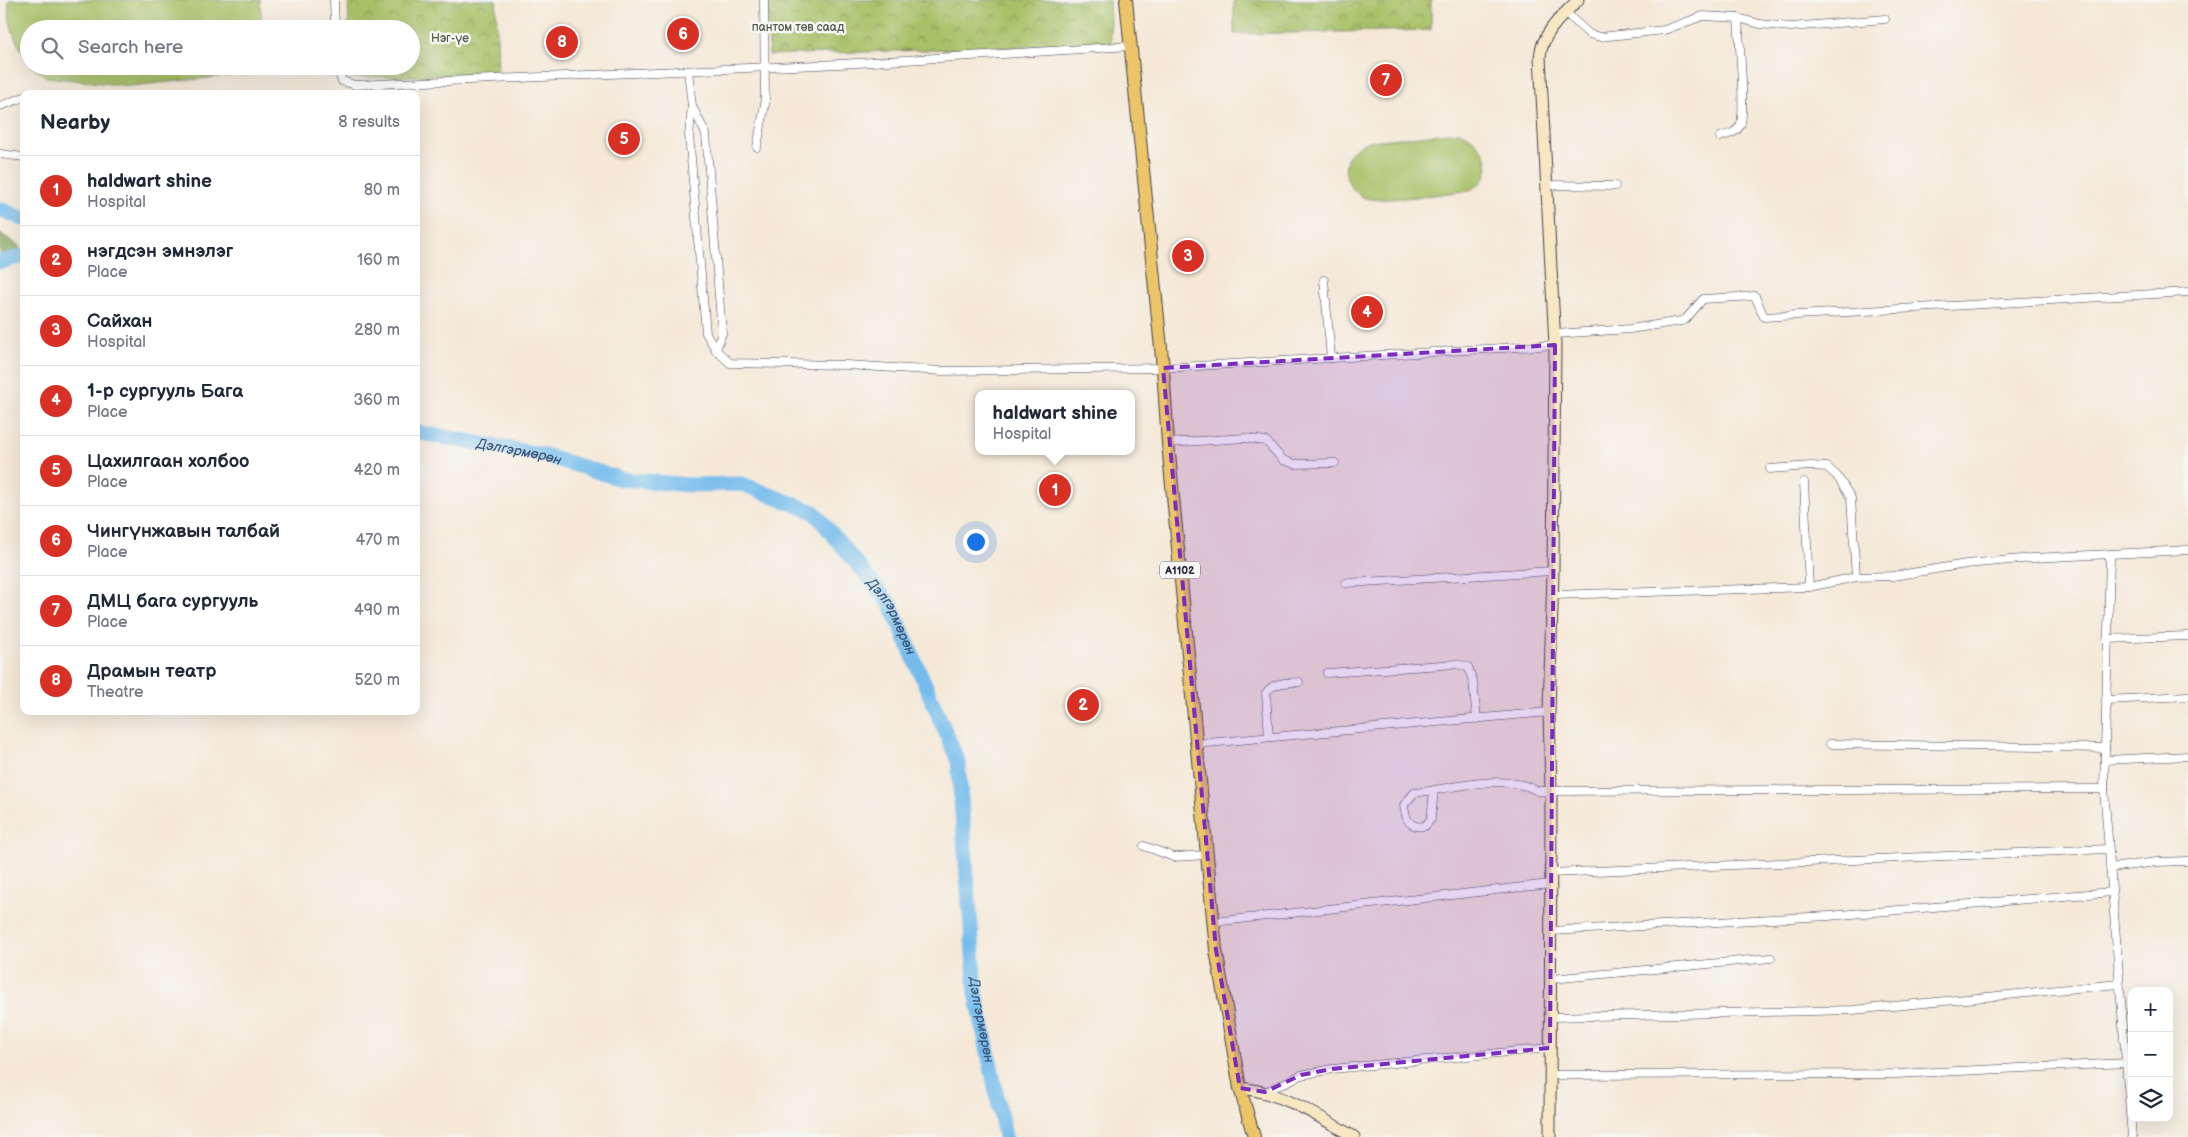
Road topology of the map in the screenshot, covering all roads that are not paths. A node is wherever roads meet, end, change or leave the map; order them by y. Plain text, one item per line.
1 (334, 0) edge
2 (764, 0) edge
3 (1126, 0) edge
4 (1578, 0) edge
5 (1565, 12) junction
6 (1738, 18) junction
7 (1885, 19) dead end
8 (335, 20) edge
9 (1131, 46) junction
10 (765, 67) junction
11 (688, 70) junction
12 (340, 75) edge
13 (20, 98) edge
14 (0, 106) edge
15 (692, 106) junction
16 (1720, 137) dead end
17 (757, 147) dead end
18 (0, 154) edge
19 (20, 157) edge
20 (1547, 184) junction
21 (1615, 186) dead end
22 (1324, 280) dead end
23 (2188, 292) edge
24 (1555, 340) junction
25 (716, 350) junction
26 (1331, 358) junction
27 (1163, 368) junction
28 (1168, 443) junction
29 (1335, 463) dead end
30 (1770, 469) dead end
31 (1804, 482) dead end
32 (2188, 550) edge
33 (2110, 555) junction
34 (1553, 571) junction
35 (1856, 577) junction
36 (1346, 583) dead end
37 (1809, 587) junction
38 (1552, 595) junction
39 (2188, 636) edge
40 (2107, 639) junction
41 (1327, 673) dead end
42 (1299, 682) dead end
43 (2188, 696) edge
44 (2106, 700) junction
45 (1549, 712) junction
46 (1476, 719) junction
47 (1269, 737) junction
48 (1196, 744) junction
49 (1830, 744) dead end
50 (2105, 748) junction
51 (2188, 756) edge
52 (2105, 760) junction
53 (2104, 789) junction
54 (1434, 791) junction
55 (1551, 791) junction
56 (1144, 846) dead end
57 (2108, 849) junction
58 (1207, 855) junction
59 (2188, 861) edge
60 (2110, 868) junction
61 (1550, 878) junction
62 (2112, 892) junction
63 (1213, 922) junction
64 (1551, 931) junction
65 (1771, 958) dead end
66 (1551, 980) junction
67 (2119, 984) junction
68 (1551, 1017) junction
69 (1550, 1048) junction
70 (2127, 1063) junction
71 (1551, 1075) junction
72 (1240, 1088) junction
73 (1265, 1092) junction
74 (1254, 1137) edge
75 (1354, 1137) edge
76 (1550, 1137) edge
77 (2132, 1137) edge

1 - 8 street
2 - 10 street
3 - 9 main road, A1102
4 - 5 main road
5 - 6 street
5 - 20 main road
6 - 7 street
6 - 16 street
9 - 10 street
9 - 27 main road, A1102
10 - 11 street
10 - 17 street
11 - 12 street
11 - 15 street
13 - 14 street
15 - 25 street
15 - 25 street
18 - 19 street
20 - 21 street
20 - 24 main road
22 - 26 street
23 - 24 street
24 - 26 street
24 - 34 main road
25 - 27 street
26 - 27 street
27 - 28 main road, A1102
28 - 29 street
28 - 48 main road, A1102
30 - 35 street
31 - 37 street
32 - 33 street
33 - 35 street
33 - 40 street
34 - 36 street
34 - 38 main road
35 - 37 street
37 - 38 street
38 - 45 main road
39 - 40 street
40 - 44 street
41 - 46 street
42 - 47 street
43 - 44 street
44 - 50 street
45 - 46 street
45 - 55 main road
46 - 47 street
47 - 48 street
48 - 58 main road, A1102
49 - 50 street
50 - 52 street
51 - 52 street
52 - 53 street
53 - 55 street
53 - 57 street
54 - 54 street
54 - 55 street
55 - 61 main road
56 - 58 street
57 - 60 street
57 - 61 street
58 - 63 main road, A1102
59 - 60 street
60 - 62 street
61 - 63 street
61 - 64 main road
62 - 64 street
62 - 67 street
63 - 72 main road, A1102
64 - 66 main road
65 - 66 street
66 - 68 main road
67 - 68 street
67 - 70 street
68 - 69 main road
69 - 71 main road
69 - 73 street
70 - 71 street
70 - 77 street
71 - 76 main road
72 - 73 main road
72 - 74 main road, A1102
73 - 75 main road

